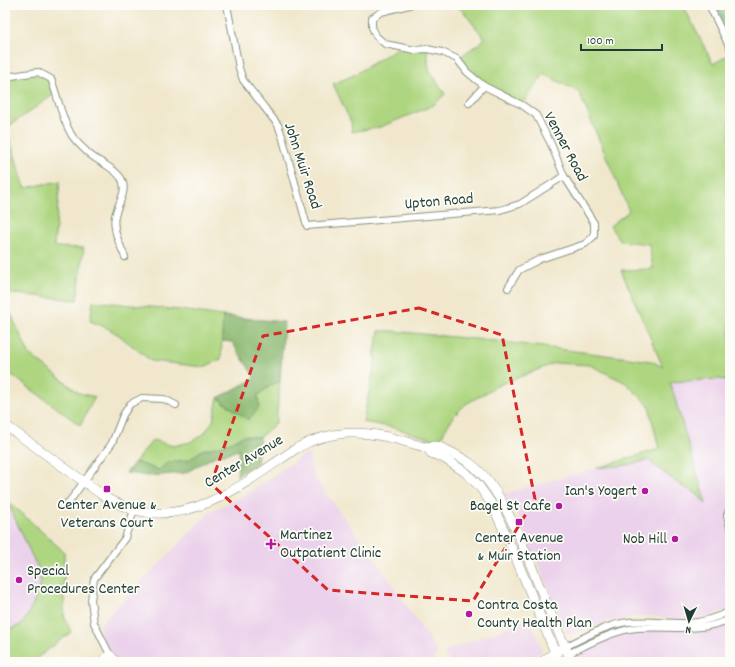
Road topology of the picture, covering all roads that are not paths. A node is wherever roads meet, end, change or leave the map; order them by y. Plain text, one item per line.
1 (226, 5) edge
2 (409, 5) edge
3 (708, 5) edge
4 (730, 48) edge
5 (5, 77) edge
6 (484, 86) junction
7 (469, 103) dead end
8 (564, 176) junction
9 (307, 226) joint
10 (124, 257) dead end
11 (508, 288) dead end
12 (176, 406) dead end
13 (5, 425) edge
14 (427, 447) junction
15 (84, 482) junction
16 (62, 506) dead end
17 (730, 508) edge
18 (134, 510) junction
19 (730, 527) edge
20 (730, 611) edge
21 (730, 619) edge
22 (568, 654) edge
23 (113, 658) edge
24 (557, 659) edge
25 (102, 662) edge
26 (542, 662) edge

1 - 9 street, John Muir Road
2 - 6 street, Venner Road
3 - 4 street
5 - 10 street
6 - 7 street
6 - 8 street, Venner Road
8 - 9 street, Upton Road
8 - 11 street, Venner Road
12 - 15 street
13 - 15 street, Center Avenue
14 - 18 street, Center Avenue
14 - 22 street, Center Avenue
14 - 24 street, Center Avenue
15 - 16 street
15 - 18 street, Center Avenue
17 - 19 street
18 - 23 street
20 - 22 street
21 - 22 street
22 - 24 street
23 - 25 street
24 - 26 street

